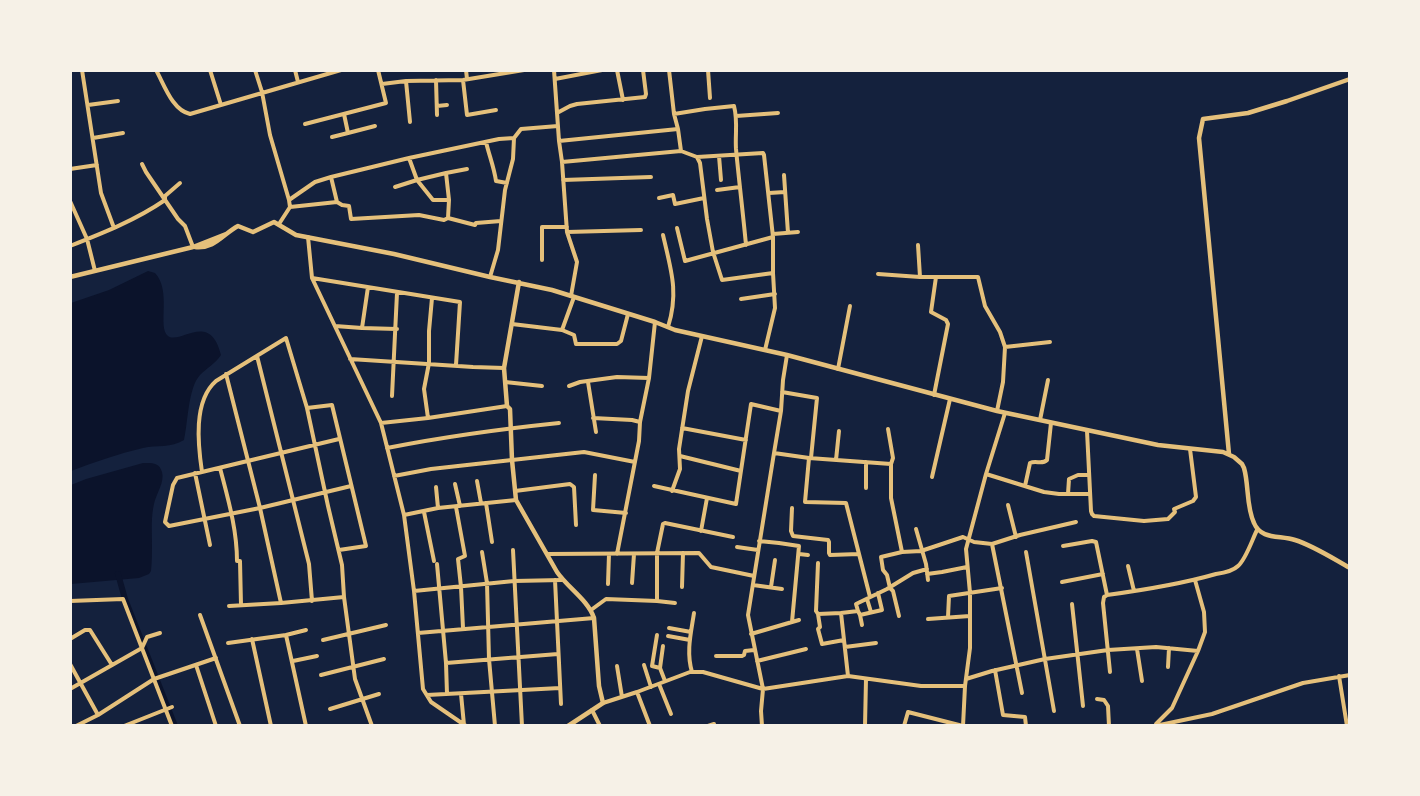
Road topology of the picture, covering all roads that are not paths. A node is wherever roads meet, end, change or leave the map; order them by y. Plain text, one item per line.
1 (82, 70) edge
2 (166, 70) edge
3 (210, 70) edge
4 (255, 70) edge
5 (295, 70) edge
6 (341, 70) edge
7 (378, 70) edge
8 (466, 70) edge
9 (524, 70) edge
10 (554, 70) edge
11 (602, 70) edge
12 (617, 70) edge
13 (643, 70) edge
14 (669, 70) edge
15 (708, 70) edge
16 (157, 71) edge
17 (555, 79) junction
18 (1350, 79) edge
19 (436, 80) junction
20 (465, 80) junction
21 (406, 81) junction
22 (298, 82) junction
23 (382, 84) junction
24 (262, 92) junction
25 (710, 98) dead end
26 (622, 100) junction
27 (118, 101) dead end
28 (88, 105) junction
29 (221, 105) junction
30 (447, 105) dead end
31 (437, 106) junction
32 (496, 110) dead end
33 (557, 113) junction
34 (778, 113) dead end
35 (344, 114) junction
36 (437, 114) dead end
37 (674, 114) junction
38 (736, 116) junction
39 (410, 122) dead end
40 (305, 124) dead end
41 (375, 126) dead end
42 (558, 126) junction
43 (678, 129) junction
44 (123, 133) dead end
45 (348, 133) junction
46 (332, 137) dead end
47 (93, 138) junction
48 (514, 138) junction
49 (559, 141) junction
50 (486, 142) junction
51 (681, 151) junction
52 (737, 154) junction
53 (720, 156) junction
54 (697, 157) junction
55 (409, 158) junction
56 (562, 162) junction
57 (142, 164) dead end
58 (97, 165) junction
59 (70, 169) edge
60 (467, 169) dead end
61 (446, 173) junction
62 (784, 175) dead end
63 (331, 177) junction
64 (651, 177) dead end
65 (417, 180) junction
66 (563, 180) junction
67 (721, 180) dead end
68 (180, 183) dead end
69 (507, 183) junction
70 (395, 187) dead end
71 (740, 187) junction
72 (717, 190) dead end
73 (785, 192) junction
74 (769, 193) junction
75 (659, 198) dead end
76 (704, 198) junction
77 (165, 200) junction
78 (289, 200) junction
79 (449, 200) junction
80 (70, 201) edge
81 (337, 202) junction
82 (290, 207) junction
83 (448, 218) junction
84 (501, 221) junction
85 (279, 224) junction
86 (114, 228) junction
87 (677, 228) dead end
88 (567, 229) junction
89 (641, 230) dead end
90 (798, 232) dead end
91 (788, 233) junction
92 (663, 235) dead end
93 (773, 236) junction
94 (308, 237) junction
95 (87, 239) junction
96 (746, 245) junction
97 (918, 245) dead end
98 (70, 246) edge
99 (194, 247) junction
100 (712, 252) junction
101 (542, 260) dead end
102 (95, 271) junction
103 (773, 273) junction
104 (878, 274) dead end
105 (490, 277) junction
106 (920, 277) junction
107 (936, 277) junction
108 (70, 278) edge
109 (312, 278) junction
110 (519, 282) junction
111 (368, 287) junction
112 (397, 293) junction
113 (775, 294) junction
114 (573, 297) junction
115 (432, 298) junction
116 (741, 299) dead end
117 (850, 306) dead end
118 (628, 314) junction
119 (655, 322) junction
120 (512, 324) junction
121 (335, 327) junction
122 (668, 327) junction
123 (362, 328) junction
124 (396, 328) junction
125 (562, 330) junction
126 (702, 336) junction
127 (1050, 342) dead end
128 (1005, 347) junction
129 (765, 350) junction
130 (787, 355) junction
131 (257, 356) junction
132 (350, 359) junction
133 (394, 362) junction
134 (429, 363) junction
135 (456, 365) junction
136 (504, 368) junction
137 (838, 369) junction
138 (226, 374) junction
139 (649, 378) junction
140 (1048, 380) dead end
141 (505, 382) junction
142 (588, 382) junction
143 (542, 386) dead end
144 (569, 386) dead end
145 (782, 392) junction
146 (934, 394) junction
147 (392, 396) dead end
148 (950, 399) junction
149 (507, 406) junction
150 (307, 408) junction
151 (780, 411) junction
152 (997, 411) junction
153 (1005, 413) junction
154 (428, 418) junction
155 (593, 418) junction
156 (1040, 421) junction
157 (640, 422) junction
158 (381, 423) junction
159 (559, 423) dead end
160 (1051, 423) junction
161 (510, 428) junction
162 (682, 428) junction
163 (888, 429) dead end
164 (839, 430) dead end
165 (1087, 431) junction
166 (596, 432) dead end
167 (339, 439) junction
168 (746, 440) junction
169 (315, 444) junction
170 (387, 448) junction
171 (1190, 449) junction
172 (281, 453) junction
173 (774, 453) junction
174 (1229, 454) junction
175 (680, 456) junction
176 (810, 458) junction
177 (248, 460) junction
178 (512, 460) junction
179 (836, 460) junction
180 (635, 462) junction
181 (866, 462) junction
182 (891, 464) junction
183 (220, 468) junction
184 (741, 471) junction
185 (202, 472) junction
186 (195, 473) junction
187 (986, 474) junction
188 (1089, 475) junction
189 (394, 476) junction
190 (595, 476) dead end
191 (932, 477) dead end
192 (477, 481) dead end
193 (455, 484) dead end
194 (351, 486) junction
195 (654, 486) dead end
196 (1025, 486) junction
197 (436, 487) dead end
198 (866, 488) dead end
199 (515, 491) junction
200 (672, 491) junction
201 (325, 492) junction
202 (1068, 494) junction
203 (1089, 494) junction
204 (707, 498) junction
205 (292, 500) junction
206 (516, 500) junction
207 (481, 503) junction
208 (486, 503) junction
209 (1008, 505) dead end
210 (458, 507) junction
211 (260, 508) junction
212 (438, 508) junction
213 (792, 508) dead end
214 (424, 512) junction
215 (231, 513) junction
216 (626, 513) junction
217 (404, 515) junction
218 (204, 519) junction
219 (1076, 522) dead end
220 (576, 525) dead end
221 (916, 529) dead end
222 (1257, 530) junction
223 (701, 531) junction
224 (733, 537) dead end
225 (1016, 537) junction
226 (759, 541) junction
227 (968, 541) junction
228 (492, 542) dead end
229 (992, 544) junction
230 (210, 545) dead end
231 (1063, 546) dead end
232 (737, 547) dead end
233 (339, 550) junction
234 (513, 550) dead end
235 (758, 550) junction
236 (921, 551) junction
237 (482, 552) dead end
238 (902, 552) junction
239 (1026, 552) dead end
240 (657, 553) junction
241 (683, 553) junction
242 (548, 554) junction
243 (609, 554) junction
244 (618, 554) junction
245 (634, 554) junction
246 (859, 554) junction
247 (799, 555) junction
248 (808, 555) dead end
249 (775, 560) dead end
250 (818, 563) dead end
251 (1128, 566) dead end
252 (967, 567) junction
253 (1350, 568) edge
254 (927, 571) junction
255 (1103, 574) junction
256 (754, 576) junction
257 (555, 580) junction
258 (562, 580) junction
259 (928, 580) dead end
260 (1196, 580) junction
261 (514, 581) junction
262 (1062, 582) dead end
263 (487, 583) junction
264 (632, 583) dead end
265 (608, 584) dead end
266 (753, 585) junction
267 (461, 587) junction
268 (682, 587) dead end
269 (771, 587) junction
270 (439, 588) junction
271 (890, 588) junction
272 (1002, 588) junction
273 (782, 589) dead end
274 (414, 591) junction
275 (1134, 591) junction
276 (878, 593) junction
277 (970, 593) junction
278 (1107, 595) junction
279 (344, 597) junction
280 (868, 598) junction
281 (70, 601) edge
282 (312, 601) junction
283 (657, 601) junction
284 (281, 603) junction
285 (675, 603) dead end
286 (1072, 604) dead end
287 (241, 605) junction
288 (229, 606) dead end
289 (591, 610) junction
290 (871, 612) junction
291 (694, 613) dead end
292 (842, 613) junction
293 (859, 613) junction
294 (818, 614) junction
295 (200, 615) dead end
296 (899, 616) dead end
297 (970, 616) junction
298 (948, 617) junction
299 (594, 618) junction
300 (928, 619) dead end
301 (800, 620) dead end
302 (557, 621) junction
303 (792, 622) junction
304 (386, 625) dead end
305 (517, 625) junction
306 (862, 625) dead end
307 (488, 627) junction
308 (463, 628) junction
309 (669, 628) dead end
310 (306, 630) dead end
311 (443, 630) junction
312 (691, 632) junction
313 (160, 633) dead end
314 (418, 633) junction
315 (349, 634) junction
316 (751, 634) junction
317 (286, 635) junction
318 (657, 635) dead end
319 (668, 636) dead end
320 (70, 639) edge
321 (252, 639) junction
322 (323, 640) dead end
323 (690, 640) junction
324 (844, 640) junction
325 (228, 643) dead end
326 (876, 643) dead end
327 (663, 646) dead end
328 (845, 647) junction
329 (142, 648) junction
330 (1169, 648) junction
331 (806, 649) dead end
332 (1137, 649) junction
333 (1108, 650) junction
334 (754, 651) junction
335 (1198, 651) junction
336 (558, 654) junction
337 (1077, 654) junction
338 (316, 656) dead end
339 (716, 656) dead end
340 (519, 657) junction
341 (216, 658) junction
342 (384, 659) dead end
343 (489, 659) junction
344 (1045, 659) junction
345 (292, 661) junction
346 (757, 661) junction
347 (446, 663) junction
348 (70, 664) edge
349 (112, 665) junction
350 (196, 665) junction
351 (644, 665) dead end
352 (617, 666) dead end
353 (1017, 666) junction
354 (354, 667) junction
355 (1168, 667) dead end
356 (660, 668) junction
357 (995, 670) junction
358 (693, 672) junction
359 (1110, 672) dead end
360 (321, 675) dead end
361 (1350, 675) edge
362 (848, 676) junction
363 (1339, 676) junction
364 (866, 678) junction
365 (154, 679) junction
366 (966, 679) junction
367 (665, 681) junction
368 (1142, 681) dead end
369 (82, 683) junction
370 (659, 684) junction
371 (965, 686) junction
372 (651, 687) junction
373 (560, 688) junction
374 (70, 689) edge
375 (763, 689) junction
376 (520, 690) junction
377 (492, 692) junction
378 (637, 692) junction
379 (1022, 693) dead end
380 (379, 694) dead end
381 (447, 694) junction
382 (461, 694) junction
383 (427, 695) junction
384 (622, 697) junction
385 (1097, 699) dead end
386 (362, 700) junction
387 (603, 703) junction
388 (561, 704) dead end
389 (1083, 706) dead end
390 (172, 707) dead end
391 (166, 709) junction
392 (592, 709) junction
393 (330, 710) dead end
394 (1054, 711) dead end
395 (671, 714) dead end
396 (98, 715) junction
397 (714, 724) edge
398 (465, 725) edge
399 (1155, 725) edge
400 (76, 726) edge
401 (124, 726) edge
402 (172, 726) edge
403 (216, 726) edge
404 (240, 726) edge
405 (271, 726) edge
406 (306, 726) edge
407 (372, 726) edge
408 (495, 726) edge
409 (522, 726) edge
410 (568, 726) edge
411 (600, 726) edge
412 (650, 726) edge
413 (708, 726) edge
414 (762, 726) edge
415 (790, 726) edge
416 (812, 726) edge
417 (865, 726) edge
418 (904, 726) edge
419 (963, 726) edge
420 (1026, 726) edge
421 (1109, 726) edge
422 (1347, 726) edge

1 - 28 street
2 - 16 street
3 - 29 street
4 - 24 street
5 - 22 street
6 - 22 street
7 - 23 street
8 - 20 street
9 - 20 street
10 - 17 street
11 - 17 street
12 - 26 street
13 - 26 street
14 - 37 street
15 - 25 street
16 - 29 street
17 - 33 street
18 - 174 street
19 - 20 street
19 - 21 street
19 - 31 street
20 - 32 street
21 - 23 street
21 - 39 street
22 - 24 street
23 - 35 street
24 - 29 street
24 - 78 street
26 - 33 street
27 - 28 street
28 - 47 street
30 - 31 street
31 - 36 street
33 - 42 street
34 - 38 street
35 - 40 street
35 - 45 street
37 - 38 street
37 - 43 street
38 - 52 street
41 - 45 street
42 - 48 street
42 - 49 street
43 - 49 street
43 - 51 street
44 - 47 street
45 - 46 street
47 - 58 street
48 - 50 street
48 - 69 street
49 - 56 street
50 - 55 street
50 - 69 street
51 - 54 street
51 - 56 street
52 - 53 street
52 - 71 street
52 - 74 street
53 - 54 street
53 - 67 street
54 - 76 street
55 - 63 street
55 - 65 street
56 - 66 street
57 - 77 street
58 - 59 street
58 - 86 street
60 - 61 street
61 - 65 street
61 - 79 street
62 - 73 street
63 - 78 street
63 - 81 street
64 - 66 street
65 - 70 street
65 - 79 street
66 - 88 street
68 - 77 street
69 - 84 street
71 - 72 street
71 - 96 street
73 - 74 street
73 - 91 street
74 - 93 street
75 - 76 street
76 - 100 street
77 - 86 street
77 - 99 street
78 - 82 street
79 - 83 street
80 - 95 street
81 - 82 street
81 - 83 street
82 - 85 street
83 - 84 street
84 - 105 street
85 - 94 street
85 - 99 street
86 - 95 street
87 - 100 street
88 - 89 street
88 - 101 street
88 - 114 street
90 - 91 street
91 - 93 street
92 - 122 street
93 - 96 street
93 - 103 street
94 - 105 street
94 - 109 street
95 - 98 street
95 - 102 street
96 - 100 street
97 - 106 street
99 - 102 street
100 - 103 street
102 - 108 street
103 - 113 street
104 - 106 street
105 - 110 street
106 - 107 street
107 - 128 street
107 - 146 street
109 - 111 street
109 - 121 street
110 - 114 street
110 - 120 street
111 - 112 street
111 - 123 street
112 - 115 street
112 - 124 street
113 - 116 street
113 - 129 street
114 - 118 street
114 - 125 street
115 - 134 street
115 - 135 street
117 - 137 street
118 - 119 street
118 - 125 street
119 - 122 street
119 - 139 street
120 - 125 street
120 - 136 street
121 - 123 street
121 - 132 street
122 - 126 street
123 - 124 street
124 - 133 street
126 - 129 street
126 - 162 street
127 - 128 street
128 - 152 street
129 - 130 street
130 - 137 street
130 - 145 street
131 - 138 street
131 - 150 street
131 - 172 street
132 - 133 street
132 - 158 street
133 - 134 street
133 - 147 street
134 - 135 street
134 - 154 street
135 - 136 street
136 - 141 street
137 - 146 street
138 - 177 street
138 - 185 street
139 - 142 street
139 - 157 street
140 - 156 street
141 - 143 street
141 - 149 street
142 - 144 street
142 - 155 street
145 - 151 street
145 - 176 street
146 - 148 street
148 - 152 street
148 - 191 street
149 - 154 street
149 - 161 street
150 - 167 street
150 - 169 street
151 - 168 street
151 - 173 street
152 - 153 street
153 - 156 street
153 - 187 street
154 - 158 street
155 - 157 street
155 - 166 street
156 - 160 street
157 - 180 street
158 - 170 street
159 - 161 street
160 - 165 street
160 - 196 street
161 - 170 street
161 - 178 street
162 - 168 street
162 - 175 street
163 - 182 street
164 - 179 street
165 - 171 street
165 - 188 street
167 - 169 street
167 - 194 street
168 - 184 street
169 - 172 street
169 - 201 street
170 - 189 street
171 - 174 street
171 - 203 street
172 - 177 street
172 - 205 street
173 - 176 street
173 - 226 street
174 - 222 street
175 - 184 street
175 - 200 street
176 - 179 street
176 - 246 street
177 - 183 street
177 - 211 street
178 - 180 street
178 - 189 street
178 - 199 street
179 - 181 street
180 - 216 street
181 - 182 street
181 - 198 street
182 - 238 street
183 - 185 street
183 - 215 street
184 - 204 street
185 - 186 street
186 - 218 street
186 - 218 street
187 - 196 street
187 - 227 street
188 - 202 street
188 - 203 street
189 - 217 street
190 - 216 street
192 - 207 street
193 - 210 street
194 - 201 street
194 - 233 street
195 - 200 street
196 - 202 street
197 - 212 street
199 - 206 street
199 - 220 street
200 - 204 street
201 - 205 street
201 - 233 street
202 - 203 street
204 - 223 street
205 - 211 street
205 - 282 street
206 - 208 street
206 - 242 street
207 - 208 street
207 - 210 street
208 - 228 street
209 - 225 street
210 - 212 street
210 - 267 street
211 - 215 street
211 - 284 street
212 - 214 street
213 - 246 street
214 - 217 street
214 - 270 street
215 - 218 street
215 - 287 street
216 - 244 street
217 - 274 street
218 - 230 street
219 - 225 street
221 - 236 street
222 - 253 street
222 - 260 street
223 - 224 street
223 - 240 street
225 - 229 street
226 - 235 street
226 - 247 street
227 - 229 street
227 - 236 street
227 - 252 street
229 - 272 street
231 - 255 street
232 - 235 street
233 - 279 street
234 - 261 street
235 - 256 street
236 - 238 street
236 - 254 street
237 - 263 street
238 - 271 street
239 - 344 street
240 - 241 street
240 - 245 street
240 - 283 street
241 - 256 street
241 - 268 street
242 - 243 street
242 - 258 street
243 - 244 street
243 - 265 street
244 - 245 street
245 - 264 street
246 - 280 street
247 - 248 street
247 - 303 street
249 - 269 street
250 - 294 street
251 - 275 street
252 - 254 street
252 - 277 street
254 - 259 street
254 - 271 street
255 - 262 street
255 - 278 street
256 - 266 street
257 - 258 street
257 - 261 street
257 - 302 street
258 - 289 street
260 - 275 street
260 - 335 street
261 - 263 street
261 - 305 street
263 - 267 street
263 - 307 street
266 - 269 street
266 - 316 street
267 - 270 street
267 - 308 street
269 - 273 street
270 - 274 street
270 - 311 street
271 - 276 street
271 - 296 street
272 - 277 street
272 - 353 street
274 - 314 street
275 - 278 street
276 - 280 street
276 - 290 street
277 - 297 street
277 - 298 street
278 - 333 street
279 - 282 street
279 - 315 street
280 - 290 street
280 - 293 street
281 - 329 street
282 - 284 street
283 - 285 street
283 - 289 street
284 - 287 street
286 - 337 street
287 - 288 street
289 - 299 street
290 - 293 street
291 - 312 street
292 - 293 street
292 - 294 street
292 - 324 street
293 - 306 street
294 - 324 street
295 - 341 street
297 - 298 street
297 - 366 street
298 - 300 street
299 - 302 street
299 - 387 street
301 - 303 street
302 - 305 street
302 - 336 street
303 - 316 street
304 - 315 street
305 - 307 street
305 - 340 street
307 - 308 street
307 - 343 street
308 - 311 street
309 - 312 street
310 - 317 street
311 - 314 street
311 - 347 street
312 - 323 street
313 - 329 street
314 - 383 street
315 - 322 street
315 - 354 street
316 - 334 street
317 - 321 street
317 - 345 street
318 - 356 street
319 - 323 street
320 - 349 street
321 - 325 street
321 - 405 street
323 - 358 street
324 - 328 street
326 - 328 street
327 - 356 street
328 - 362 street
329 - 349 street
329 - 365 street
330 - 332 street
330 - 335 street
330 - 355 street
331 - 346 street
332 - 333 street
332 - 368 street
333 - 337 street
333 - 359 street
334 - 339 street
334 - 346 street
335 - 399 street
336 - 340 street
336 - 373 street
337 - 344 street
337 - 389 street
338 - 345 street
340 - 343 street
340 - 376 street
341 - 350 street
341 - 404 street
342 - 354 street
343 - 347 street
343 - 377 street
344 - 353 street
344 - 394 street
345 - 406 street
346 - 375 street
347 - 381 street
348 - 369 street
349 - 369 street
350 - 365 street
350 - 403 street
351 - 372 street
352 - 384 street
353 - 357 street
353 - 379 street
354 - 360 street
354 - 386 street
356 - 367 street
357 - 366 street
357 - 420 street
358 - 367 street
358 - 375 street
361 - 363 street
362 - 364 street
362 - 375 street
363 - 399 street
363 - 422 street
364 - 371 street
364 - 417 street
365 - 391 street
365 - 396 street
366 - 371 street
367 - 370 street
369 - 374 street
369 - 396 street
370 - 372 street
370 - 395 street
371 - 419 street
372 - 378 street
373 - 376 street
373 - 388 street
375 - 414 street
376 - 377 street
376 - 409 street
377 - 382 street
377 - 408 street
378 - 384 street
378 - 412 street
380 - 386 street
381 - 382 street
381 - 383 street
382 - 398 street
383 - 398 street
384 - 387 street
385 - 421 street
386 - 393 street
386 - 407 street
387 - 392 street
390 - 391 street
391 - 401 street
391 - 402 street
392 - 410 street
392 - 411 street
396 - 400 street
397 - 413 street
415 - 416 street
418 - 419 street

